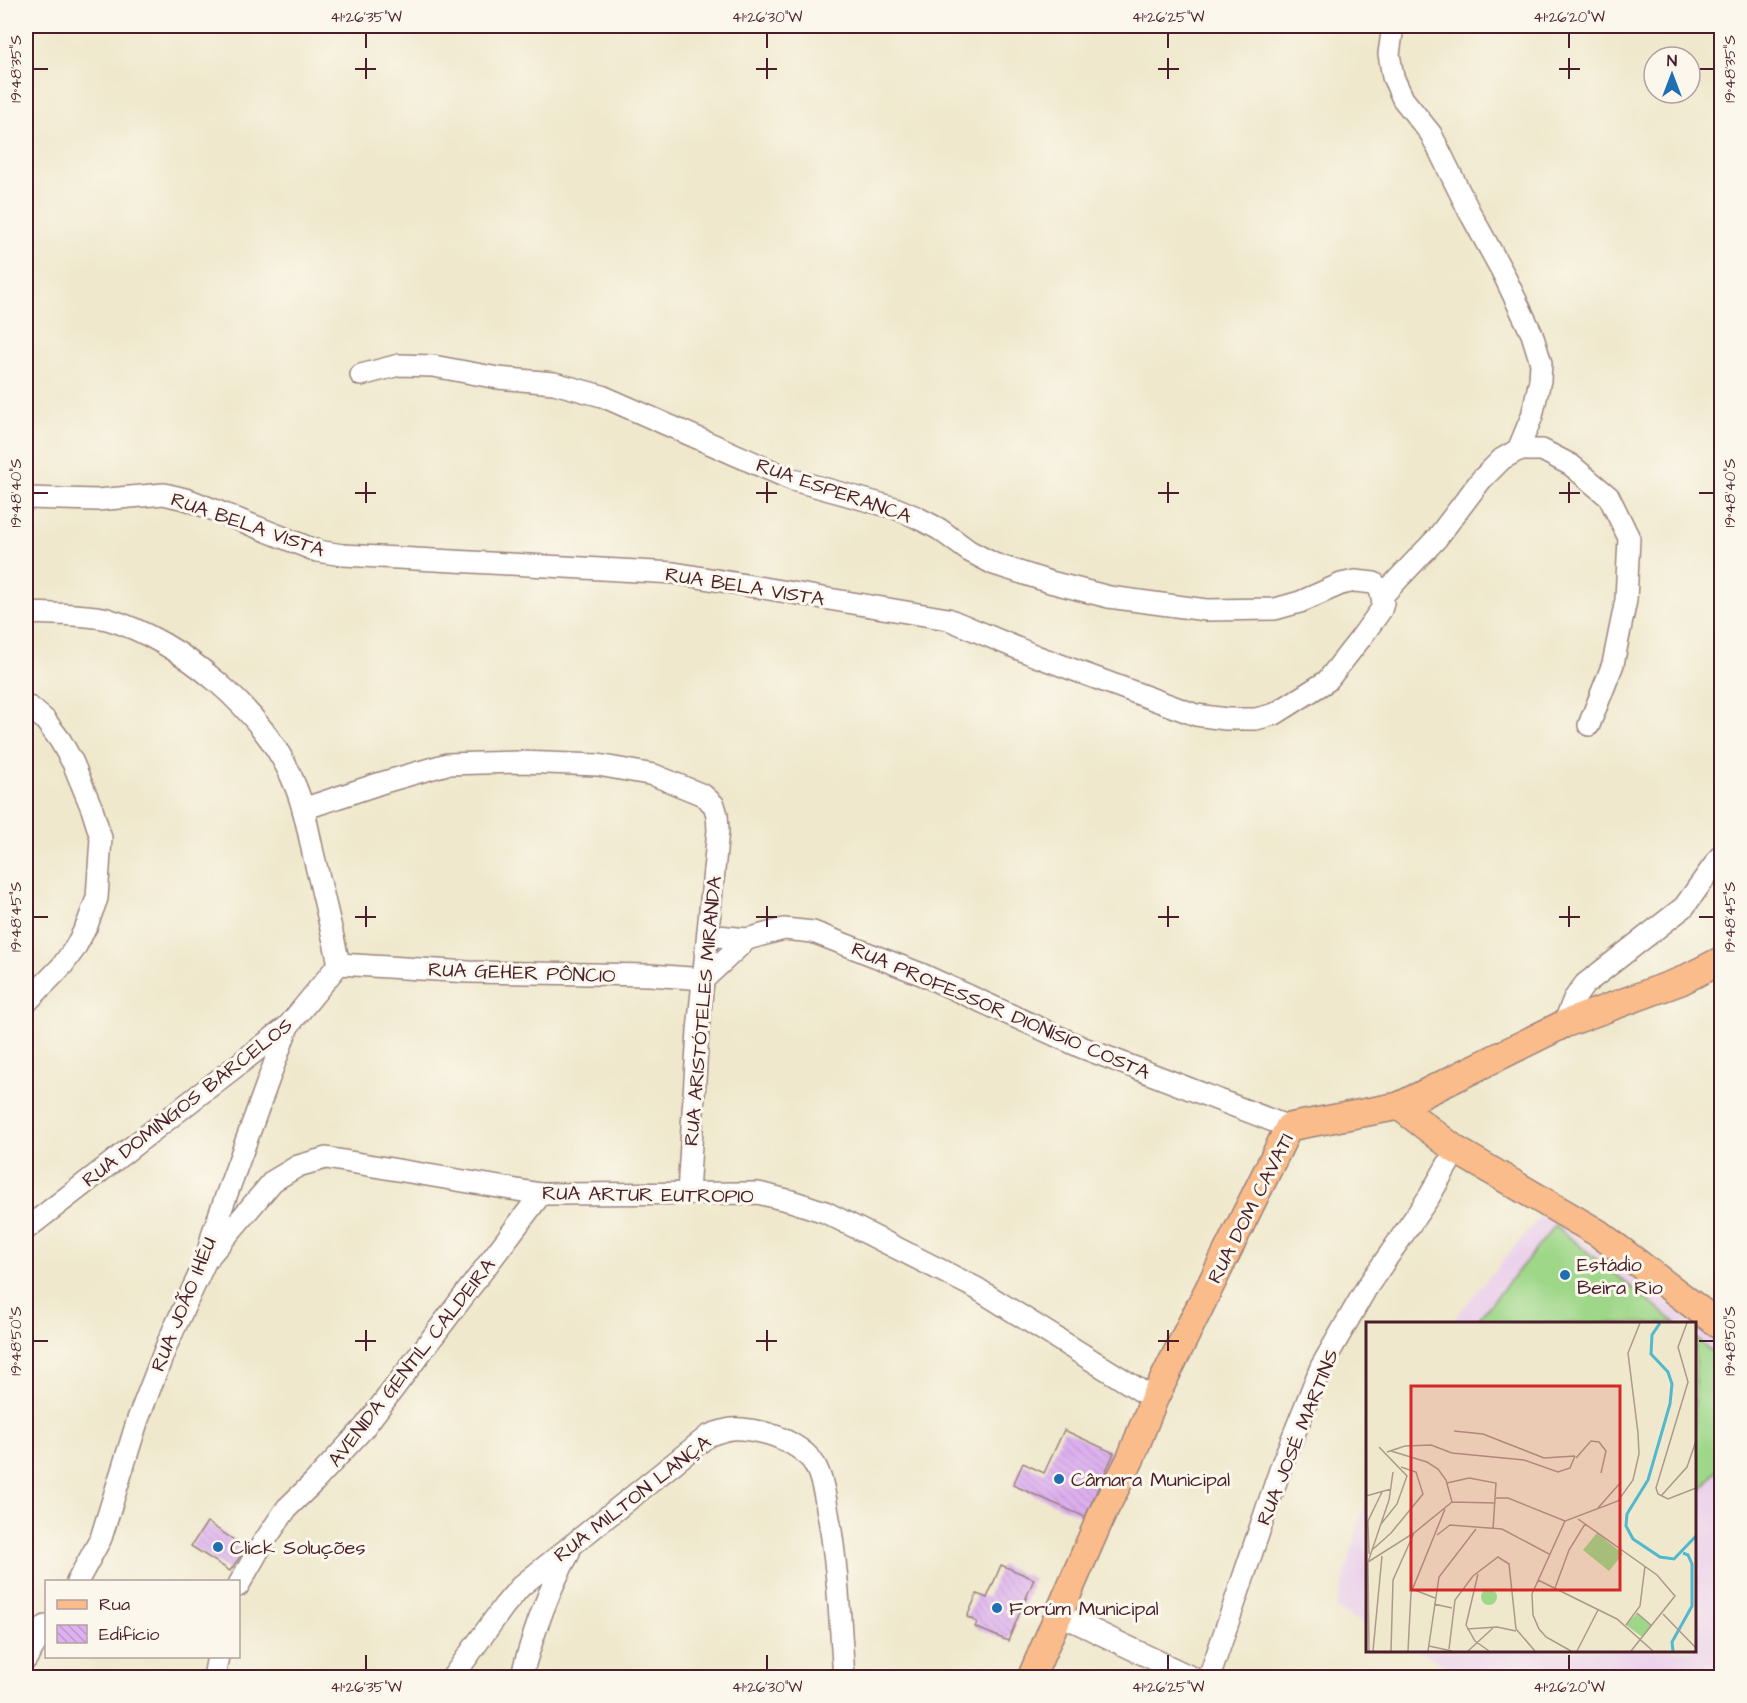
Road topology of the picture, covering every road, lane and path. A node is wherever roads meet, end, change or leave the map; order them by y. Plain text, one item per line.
1 (1393, 26) edge
2 (361, 375) dead end
3 (1518, 450) junction
4 (26, 498) edge
5 (1378, 590) junction
6 (26, 613) edge
7 (26, 706) edge
8 (1589, 725) dead end
9 (303, 809) junction
10 (1722, 854) edge
11 (708, 935) junction
12 (747, 939) junction
13 (1722, 960) edge
14 (339, 964) junction
15 (704, 979) junction
16 (26, 1003) edge
17 (1564, 1024) junction
18 (288, 1026) junction
19 (1399, 1106) junction
20 (1289, 1127) junction
21 (1456, 1150) junction
22 (541, 1194) junction
23 (688, 1194) junction
24 (27, 1230) edge
25 (206, 1260) junction
26 (1722, 1327) edge
27 (1154, 1399) junction
28 (574, 1545) junction
29 (78, 1580) edge
30 (240, 1583) edge
31 (1059, 1614) junction
32 (45, 1628) edge
33 (218, 1658) edge
34 (26, 1659) edge
35 (214, 1677) edge
36 (452, 1677) edge
37 (521, 1677) edge
38 (844, 1677) edge
39 (1030, 1677) edge
40 (1194, 1677) edge
41 (1209, 1677) edge

1 - 3 street
2 - 5 street, RUA ESPERANCA
3 - 5 street
3 - 8 street
4 - 5 street, RUA BELA VISTA
6 - 9 street
7 - 16 street
9 - 11 street, RUA ARISTÓTELES MIRANDA
9 - 14 street
10 - 17 street
11 - 12 street, RUA PROFESSOR DIONÍSIO COSTA
11 - 15 street, RUA ARISTÓTELES MIRANDA
12 - 15 street
12 - 20 street, RUA PROFESSOR DIONÍSIO COSTA
13 - 17 main road, RUA DOM CAVATI
14 - 15 street, RUA GEHER PÔNCIO
14 - 18 street, RUA DOMINGOS BARCELOS
15 - 23 street, RUA ARISTÓTELES MIRANDA
17 - 19 main road, RUA DOM CAVATI
18 - 24 street, RUA DOMINGOS BARCELOS
18 - 25 street, RUA JOÃO IHÉU
19 - 20 main road, RUA DOM CAVATI
19 - 21 main road
20 - 27 main road, RUA DOM CAVATI
21 - 26 main road
21 - 41 street, RUA JOSÉ MARTINS
22 - 23 street, RUA ARTUR EUTROPIO
22 - 25 street, RUA ARTUR EUTROPIO
22 - 30 street, AVENIDA GENTIL CALDEIRA
23 - 27 street, RUA ARTUR EUTROPIO
25 - 29 street, RUA JOÃO IHÉU
27 - 31 main road, RUA DOM CAVATI
28 - 36 street, RUA MILTON LANÇA
28 - 37 street
28 - 38 street, RUA MILTON LANÇA
31 - 39 main road, RUA DOM CAVATI
31 - 40 street
32 - 34 street
33 - 35 street

